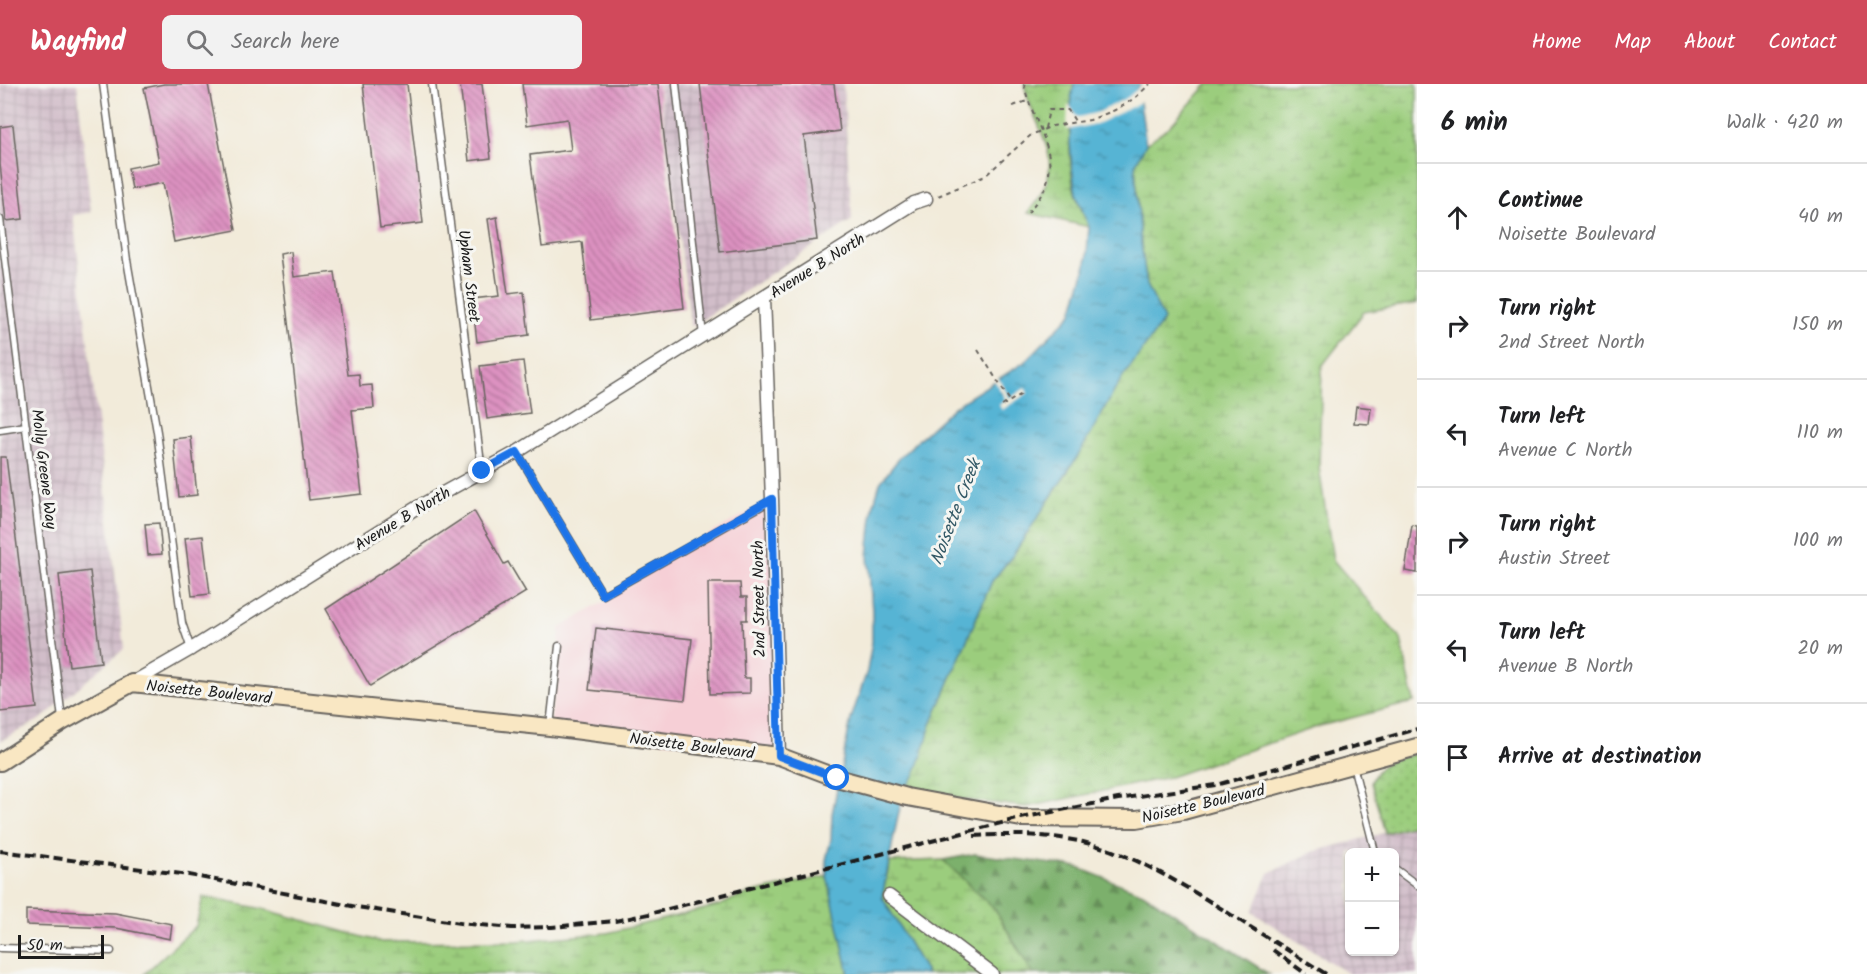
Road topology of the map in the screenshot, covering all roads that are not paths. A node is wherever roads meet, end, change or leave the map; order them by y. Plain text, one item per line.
1 (103, 84) edge
2 (432, 84) edge
3 (676, 84) edge
4 (926, 199) road end
5 (0, 219) edge
6 (764, 298) junction
7 (703, 336) junction
8 (26, 426) junction
9 (0, 430) edge
10 (517, 452) junction
11 (482, 471) junction
12 (772, 499) junction
13 (559, 646) dead end
14 (191, 649) junction
15 (132, 683) junction
16 (62, 722) junction
17 (550, 727) junction
18 (1417, 747) edge
19 (779, 756) junction
20 (0, 762) edge
21 (1353, 765) junction
22 (1374, 848) edge
23 (1399, 871) edge
24 (1417, 885) edge
25 (889, 897) dead end
26 (0, 948) edge
27 (111, 951) dead end
28 (992, 974) edge

1 - 14 lane
2 - 11 lane, Upham Street
3 - 7 lane
4 - 6 street, Avenue B North
5 - 8 lane, Molly Greene Way
6 - 7 street, Avenue B North
6 - 12 street, 2nd Street North
7 - 10 street, Avenue B North
8 - 9 lane
8 - 16 lane, Molly Greene Way
10 - 11 street, Avenue B North
10 - 12 lane
11 - 14 street, Avenue B North
12 - 19 street, 2nd Street North
13 - 17 lane
14 - 15 street, Avenue B North
15 - 16 street, Avenue B North
15 - 17 street, Noisette Boulevard
16 - 20 street, Avenue B North
17 - 19 street, Noisette Boulevard
18 - 21 street, Noisette Boulevard
19 - 21 street, Noisette Boulevard
21 - 22 lane
23 - 24 lane
25 - 28 street
26 - 27 lane

